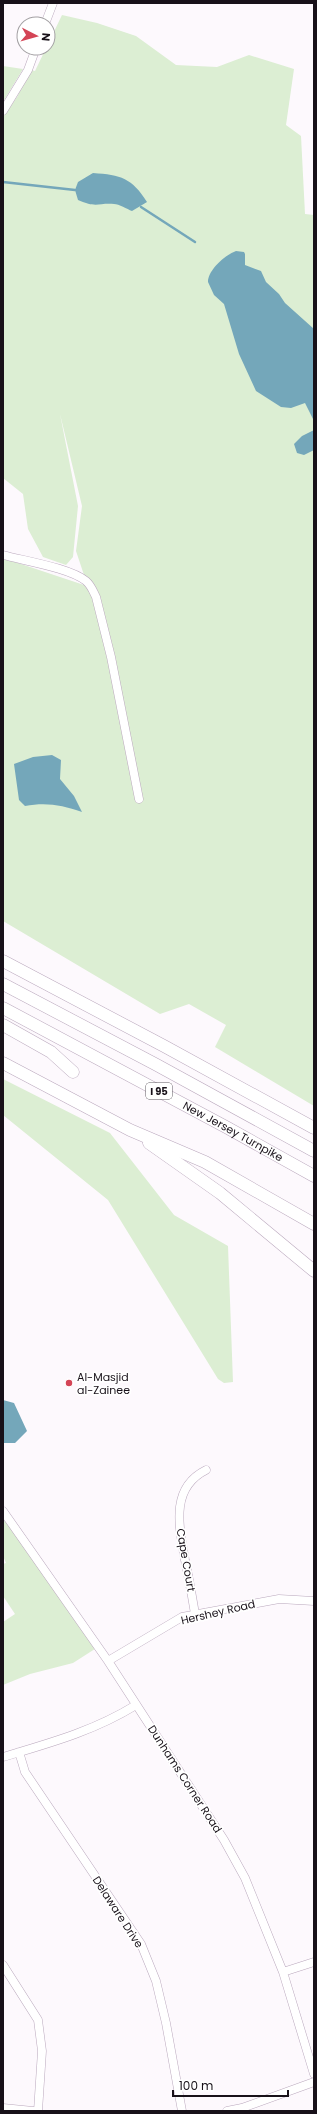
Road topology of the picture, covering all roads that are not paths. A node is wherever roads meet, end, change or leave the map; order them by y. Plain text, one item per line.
1 (53, 3) edge
2 (48, 16) edge
3 (33, 56) edge
4 (3, 111) edge
5 (3, 555) edge
6 (139, 799) dead end
7 (3, 961) edge
8 (3, 984) edge
9 (3, 1008) edge
10 (3, 1026) edge
11 (3, 1063) edge
12 (72, 1072) dead end
13 (314, 1128) edge
14 (130, 1130) junction
15 (314, 1151) edge
16 (314, 1176) edge
17 (314, 1224) edge
18 (314, 1271) edge
19 (206, 1470) dead end
20 (3, 1511) edge
21 (314, 1601) edge
22 (196, 1614) junction
23 (108, 1661) junction
24 (136, 1705) junction
25 (19, 1752) junction
26 (3, 1757) edge
27 (314, 1962) edge
28 (3, 1965) edge
29 (283, 1972) junction
30 (314, 2074) edge
31 (314, 2082) edge
32 (3, 2108) edge
33 (33, 2111) edge
34 (38, 2111) edge
35 (182, 2111) edge
36 (228, 2111) edge

1 - 2 street
3 - 4 street
5 - 6 street
7 - 13 highway
8 - 15 highway, New Jersey Turnpike / I 95
9 - 16 highway, New Jersey Turnpike / I 95
10 - 12 highway
11 - 14 highway
14 - 17 highway
14 - 18 highway
19 - 22 street, Cape Court
20 - 23 street, Dunhams Corner Road
21 - 22 street, Hershey Road
22 - 23 street, Hershey Road
23 - 24 street, Dunhams Corner Road
24 - 25 street
24 - 29 street, Dunhams Corner Road
25 - 26 street
25 - 35 street, Delaware Drive
27 - 29 street
28 - 34 street
29 - 30 street, Dunhams Corner Road
31 - 36 street
32 - 33 street

